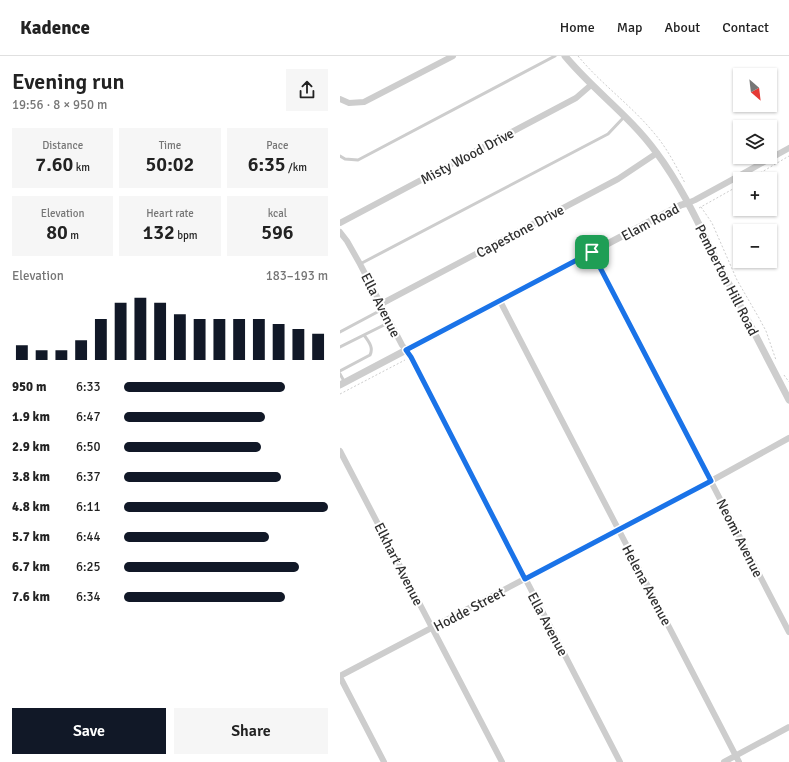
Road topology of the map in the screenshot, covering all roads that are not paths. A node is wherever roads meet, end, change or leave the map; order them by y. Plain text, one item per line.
1 (452, 56) edge
2 (555, 56) edge
3 (564, 56) edge
4 (591, 85) junction
5 (340, 99) edge
6 (625, 116) junction
7 (789, 148) edge
8 (657, 153) junction
9 (340, 156) edge
10 (688, 203) junction
11 (340, 223) edge
12 (340, 232) edge
13 (592, 252) junction
14 (360, 264) junction
15 (500, 301) junction
16 (382, 306) junction
17 (390, 322) junction
18 (340, 332) edge
19 (364, 335) junction
20 (340, 347) edge
21 (406, 350) junction
22 (340, 371) edge
23 (340, 374) edge
24 (342, 384) edge
25 (789, 400) edge
26 (789, 438) edge
27 (340, 451) edge
28 (711, 481) junction
29 (618, 530) junction
30 (525, 579) junction
31 (432, 628) junction
32 (789, 632) edge
33 (340, 677) edge
34 (789, 727) edge
35 (736, 756) junction
36 (384, 762) edge
37 (502, 762) edge
38 (620, 762) edge
39 (724, 762) edge
40 (739, 762) edge

1 - 5 street
2 - 9 lane
3 - 4 street, Pemberton Hill Road
4 - 6 street, Pemberton Hill Road
4 - 11 street, Misty Wood Drive
6 - 8 street, Pemberton Hill Road
6 - 14 lane
7 - 10 street, Elam Road
8 - 10 street, Pemberton Hill Road
8 - 16 street, Capestone Drive
10 - 13 street, Elam Road
10 - 25 street, Pemberton Hill Road
12 - 14 street, Ella Avenue
13 - 15 street, Elam Road
13 - 28 street, Neomi Avenue
14 - 16 street, Ella Avenue
15 - 21 street, Elam Road
15 - 29 street, Helena Avenue
16 - 17 street, Ella Avenue
16 - 18 lane
17 - 19 lane
17 - 21 street, Ella Avenue
19 - 20 lane
19 - 22 lane
21 - 24 street, Elam Road
21 - 30 street, Ella Avenue
23 - 24 lane
26 - 28 street, Hodde Street
27 - 31 street, Elkhart Avenue
28 - 29 street, Hodde Street
28 - 32 street, Neomi Avenue
29 - 30 street, Hodde Street
29 - 35 street, Helena Avenue
30 - 31 street, Hodde Street
30 - 38 street, Ella Avenue
31 - 33 street, Hodde Street
31 - 37 street, Elkhart Avenue
33 - 36 street
34 - 35 street
35 - 39 street
35 - 40 street, Helena Avenue

